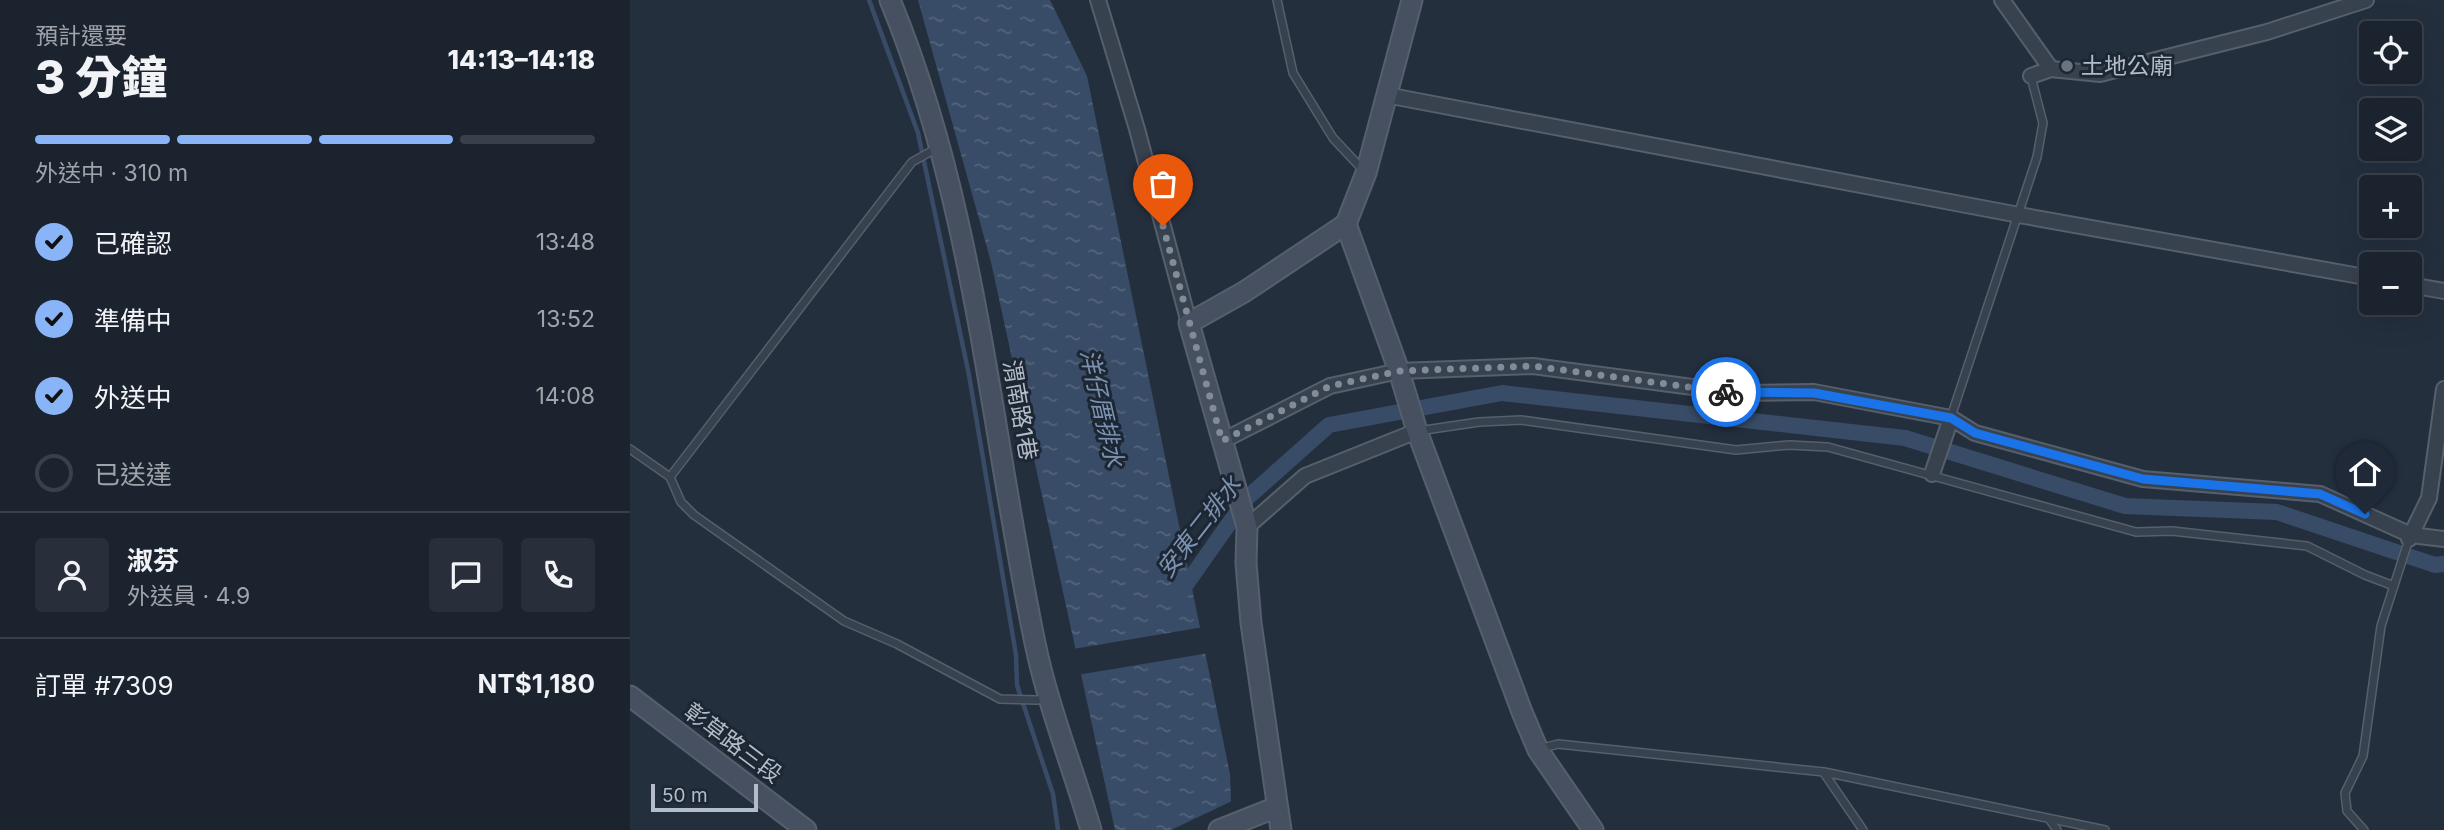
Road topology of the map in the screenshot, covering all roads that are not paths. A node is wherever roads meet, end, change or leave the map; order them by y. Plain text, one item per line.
1 (890, 0) edge
2 (1098, 0) edge
3 (1277, 0) edge
4 (1412, 0) edge
5 (2002, 0) edge
6 (2366, 0) edge
7 (2040, 73) junction
8 (1386, 94) junction
9 (940, 146) junction
10 (1366, 173) junction
11 (2019, 215) junction
12 (1346, 224) junction
13 (2359, 276) edge
14 (2422, 287) edge
15 (2444, 292) edge
16 (1189, 323) junction
17 (1401, 377) junction
18 (2444, 389) edge
19 (1949, 423) junction
20 (1416, 426) junction
21 (630, 449) edge
22 (1224, 450) junction
23 (1932, 474) junction
24 (670, 477) junction
25 (1247, 527) junction
26 (2410, 537) junction
27 (2444, 539) edge
28 (2394, 586) junction
29 (630, 696) edge
30 (1050, 697) junction
31 (1538, 750) junction
32 (1824, 772) junction
33 (1277, 807) junction
34 (2050, 820) junction
35 (806, 830) edge
36 (1091, 830) edge
37 (1219, 830) edge
38 (1273, 830) edge
39 (1280, 830) edge
40 (1593, 830) edge
41 (1863, 830) edge
42 (2057, 830) edge
43 (2105, 830) edge
44 (2364, 830) edge

1 - 9 street, 渭南路1巷
2 - 16 street
3 - 10 lane
4 - 8 street
5 - 7 street
6 - 7 street
7 - 11 lane
8 - 10 street
8 - 11 street
9 - 24 lane
9 - 30 street, 渭南路1巷
10 - 12 street
11 - 13 street
11 - 19 lane
12 - 16 street
12 - 17 street
14 - 15 street
16 - 22 street
17 - 19 street
17 - 20 street
17 - 22 street
18 - 26 street
19 - 23 street
19 - 26 street
20 - 23 lane
20 - 25 street
20 - 31 street
21 - 24 lane
22 - 25 street
23 - 28 lane
24 - 30 lane
25 - 33 street
26 - 27 street
26 - 28 lane
28 - 44 lane
29 - 35 street, 彰草路三段
30 - 36 street, 渭南路1巷
31 - 32 lane
31 - 40 street
32 - 34 lane
32 - 41 lane
33 - 37 street
33 - 38 street
33 - 39 street
34 - 42 lane
34 - 43 lane

